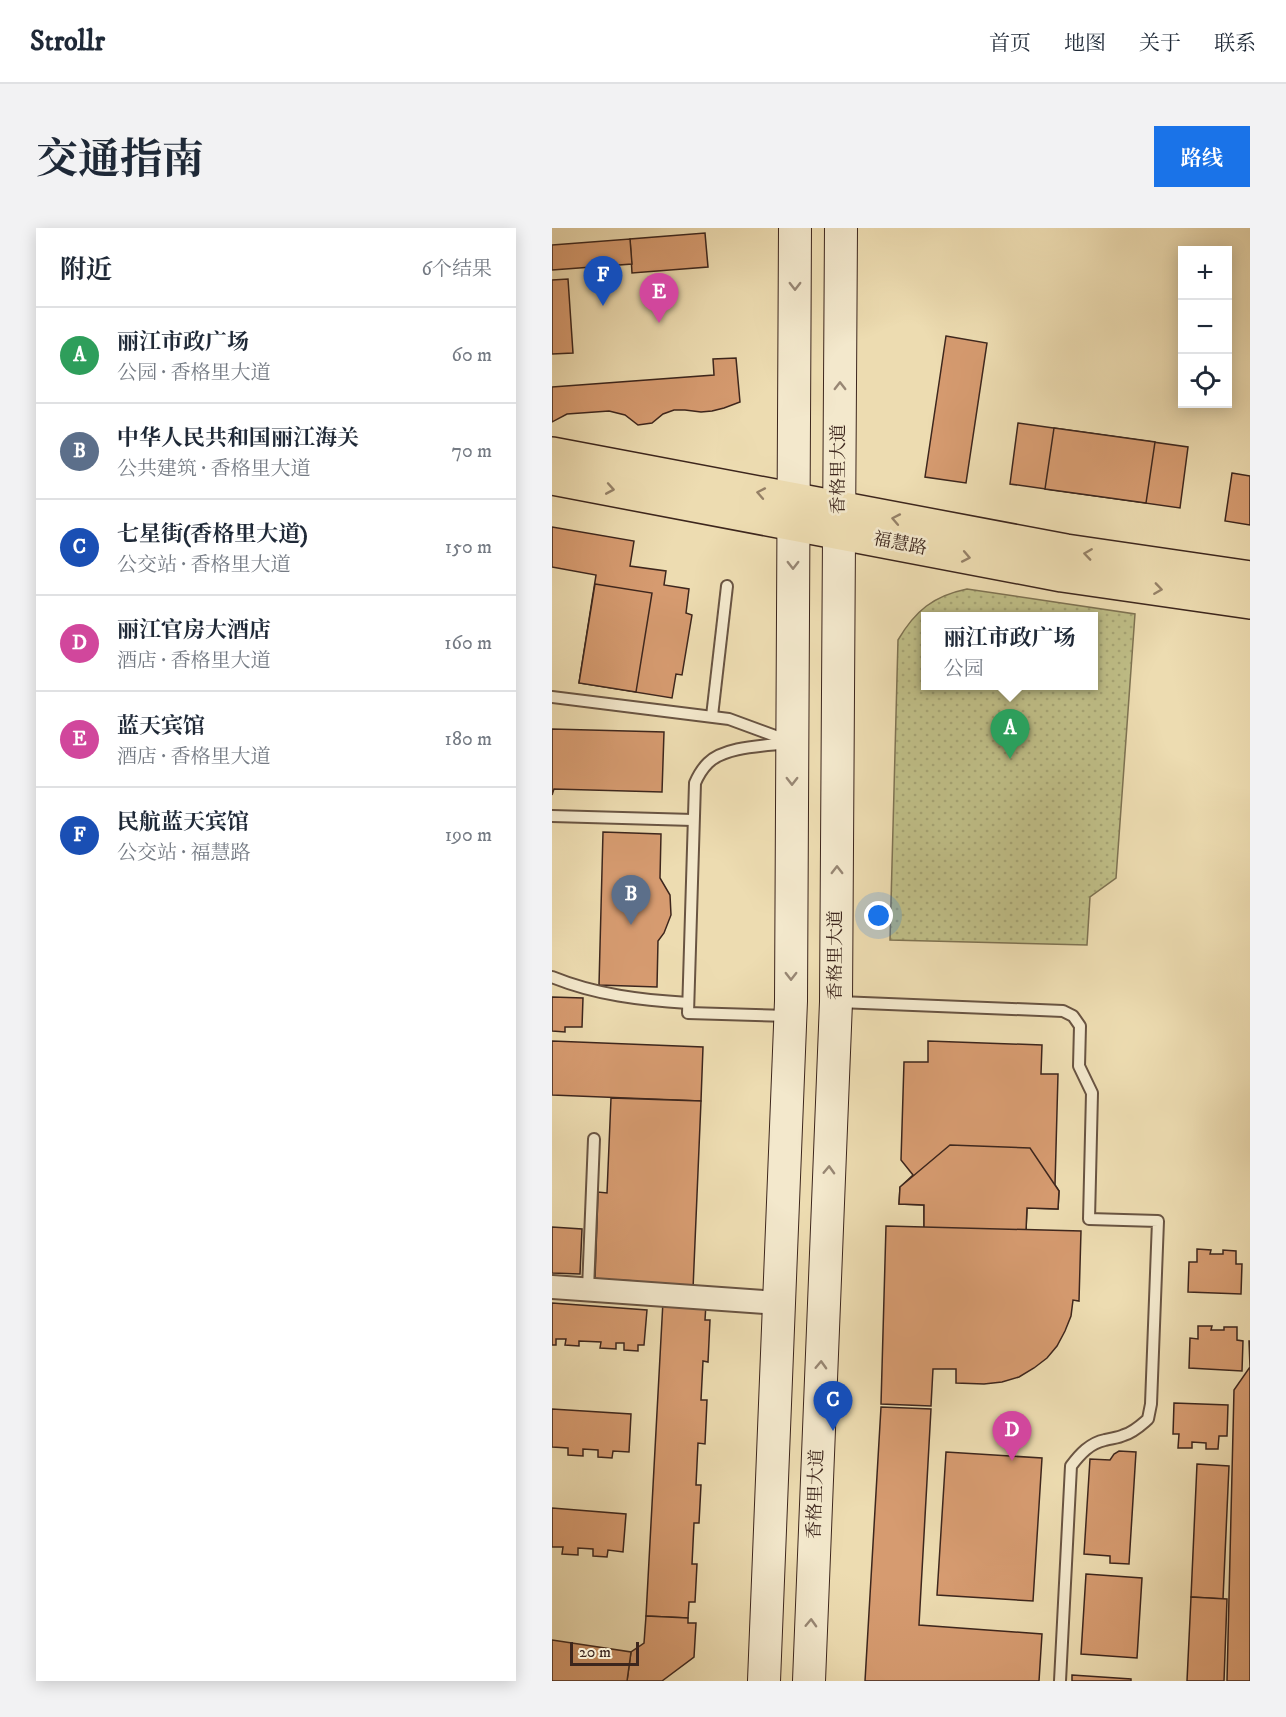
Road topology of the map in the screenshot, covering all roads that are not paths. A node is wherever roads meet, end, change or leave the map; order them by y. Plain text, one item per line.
1 (795, 228) edge
2 (841, 228) edge
3 (552, 454) edge
4 (552, 478) edge
5 (794, 512) junction
6 (839, 520) junction
7 (1250, 578) edge
8 (727, 585) dead end
9 (1250, 602) edge
10 (552, 697) edge
11 (712, 716) junction
12 (793, 742) junction
13 (552, 816) edge
14 (693, 820) junction
15 (552, 977) edge
16 (836, 1002) junction
17 (688, 1004) junction
18 (791, 1016) junction
19 (594, 1138) dead end
20 (552, 1287) edge
21 (588, 1289) junction
22 (779, 1303) junction
23 (764, 1681) edge
24 (809, 1681) edge
25 (1060, 1681) edge

1 -> 5 main road
6 -> 2 main road, 香格里大道
5 -> 3 main road, 福慧路
4 -> 5 main road, 福慧路
5 - 6 main road, 福慧路
5 -> 12 main road
7 -> 6 main road, 福慧路
6 -> 9 main road, 福慧路
16 -> 6 main road, 香格里大道
8 - 11 lane
10 - 11 lane
11 - 12 lane
12 - 14 lane
12 -> 18 main road
13 - 14 lane
14 - 17 lane
15 - 17 lane
24 -> 16 main road, 香格里大道
16 - 25 lane
17 - 18 lane
18 - 22 main road
19 - 21 lane
20 - 21 street
21 - 22 street
22 - 23 main road

